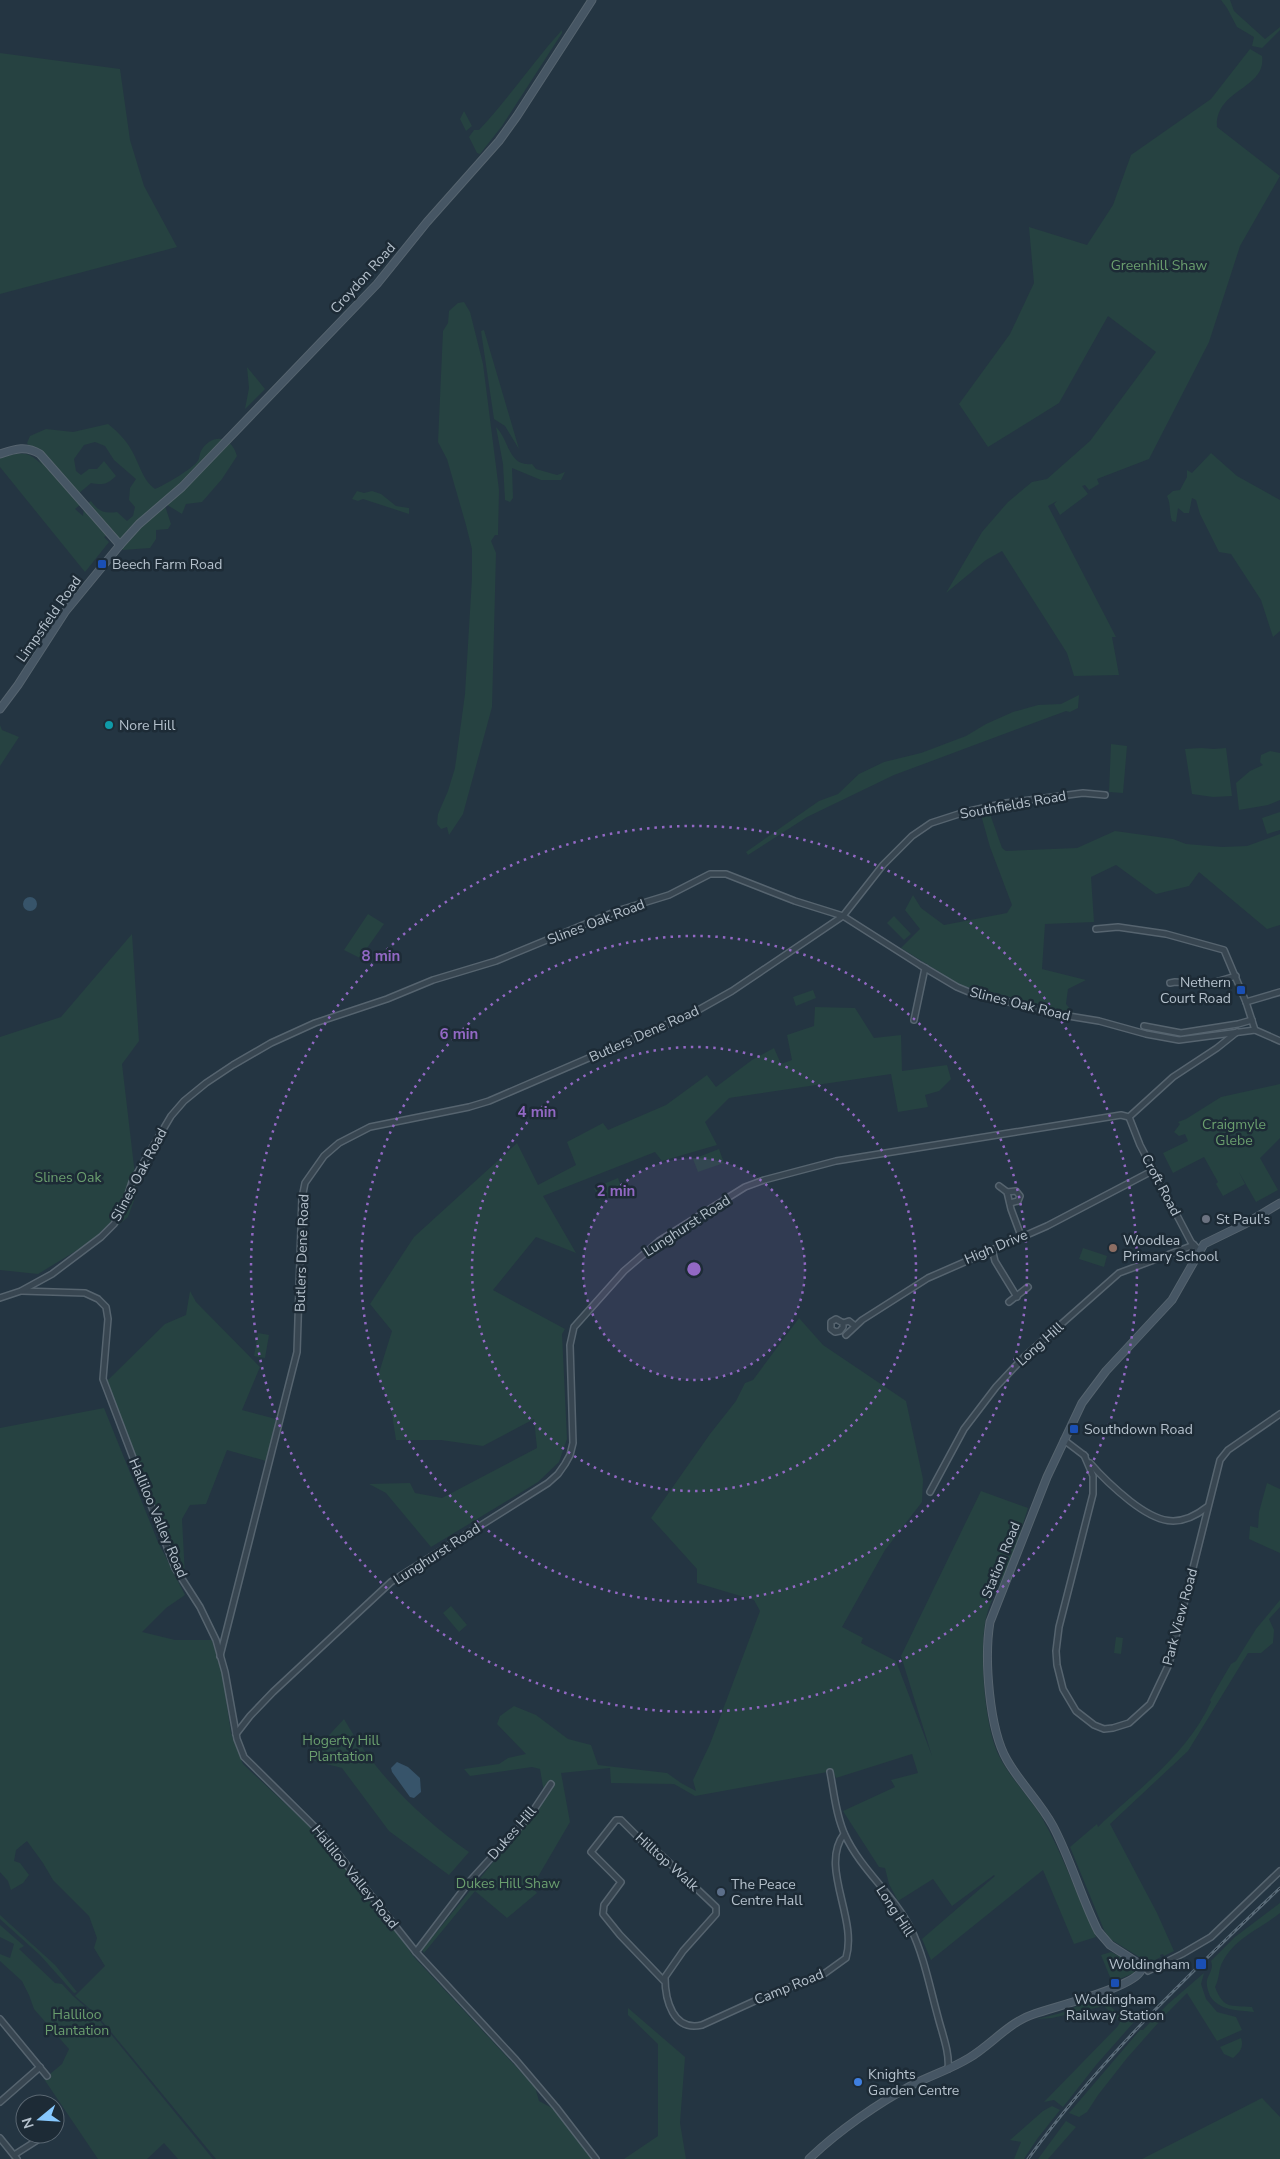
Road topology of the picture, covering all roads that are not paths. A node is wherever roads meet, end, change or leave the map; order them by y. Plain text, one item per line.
1 (592, 0) edge
2 (0, 454) edge
3 (120, 544) junction
4 (0, 709) edge
5 (1105, 795) dead end
6 (844, 916) junction
7 (1096, 929) dead end
8 (925, 968) junction
9 (1236, 976) junction
10 (1170, 983) dead end
11 (1280, 992) edge
12 (1246, 1002) junction
13 (914, 1020) dead end
14 (1252, 1020) junction
15 (1144, 1026) dead end
16 (1255, 1030) junction
17 (1238, 1031) junction
18 (1280, 1041) edge
19 (1129, 1117) junction
20 (1154, 1170) junction
21 (999, 1186) dead end
22 (1007, 1192) junction
23 (1010, 1203) junction
24 (1280, 1203) edge
25 (1021, 1236) junction
26 (1197, 1248) junction
27 (992, 1249) junction
28 (32, 1284) junction
29 (1028, 1287) dead end
30 (21, 1291) junction
31 (35, 1291) junction
32 (1017, 1296) junction
33 (0, 1298) edge
34 (1009, 1302) dead end
35 (843, 1323) dead end
36 (855, 1326) junction
37 (846, 1335) dead end
38 (1280, 1414) edge
39 (1064, 1440) junction
40 (1084, 1455) junction
41 (930, 1492) dead end
42 (1207, 1506) junction
43 (220, 1656) junction
44 (236, 1734) junction
45 (830, 1772) dead end
46 (551, 1784) dead end
47 (844, 1834) junction
48 (1280, 1871) edge
49 (416, 1952) junction
50 (1145, 1970) junction
51 (665, 1982) junction
52 (0, 2020) edge
53 (948, 2056) junction
54 (958, 2064) junction
55 (40, 2068) junction
56 (948, 2070) junction
57 (47, 2076) dead end
58 (0, 2102) edge
59 (0, 2138) edge
60 (34, 2144) edge
61 (16, 2157) edge
62 (596, 2159) edge
63 (809, 2159) edge

1 - 3 street, Croydon Road
2 - 3 street
3 - 4 street, Limpsfield Road
5 - 6 street, Southfields Road
6 - 8 street, Slines Oak Road
6 - 28 street, Slines Oak Road
6 - 43 street, Butlers Dene Road
7 - 9 street
8 - 13 street
8 - 17 street, Slines Oak Road
9 - 10 street
9 - 12 street
11 - 12 street
12 - 14 street
14 - 15 street
14 - 16 street
16 - 17 street, Slines Oak Road
16 - 18 street, Slines Oak Road
17 - 19 street
19 - 20 street, Croft Road
19 - 44 street, Lunghurst Road
20 - 25 street, High Drive
20 - 26 street, Croft Road
21 - 22 street
22 - 23 street
22 - 23 street
23 - 25 street
24 - 26 street, Station Road
25 - 27 street, High Drive
26 - 39 street, Station Road
26 - 41 street, Long Hill
27 - 32 street
27 - 36 street, High Drive
28 - 30 street, Slines Oak Road
28 - 31 street
29 - 32 street
30 - 31 street, Halliloo Valley Road
30 - 33 street, Slines Oak Road
31 - 43 street, Halliloo Valley Road
32 - 34 street
35 - 36 street
36 - 37 street, High Drive
38 - 42 street, Park View Road
39 - 40 street
39 - 50 street, Station Road
40 - 42 street
40 - 42 street, Park View Road
43 - 44 street, Halliloo Valley Road
44 - 49 street, Halliloo Valley Road
45 - 47 street, Long Hill
46 - 49 street, Dukes Hill
47 - 51 street, Camp Road
47 - 53 street, Long Hill
48 - 50 street
49 - 62 street, Halliloo Valley Road
50 - 54 street
51 - 51 street, Hilltop Walk
52 - 55 street
53 - 54 street
53 - 56 street, Long Hill
54 - 56 street
55 - 57 street
55 - 58 street
56 - 63 street
59 - 61 street
60 - 61 street

